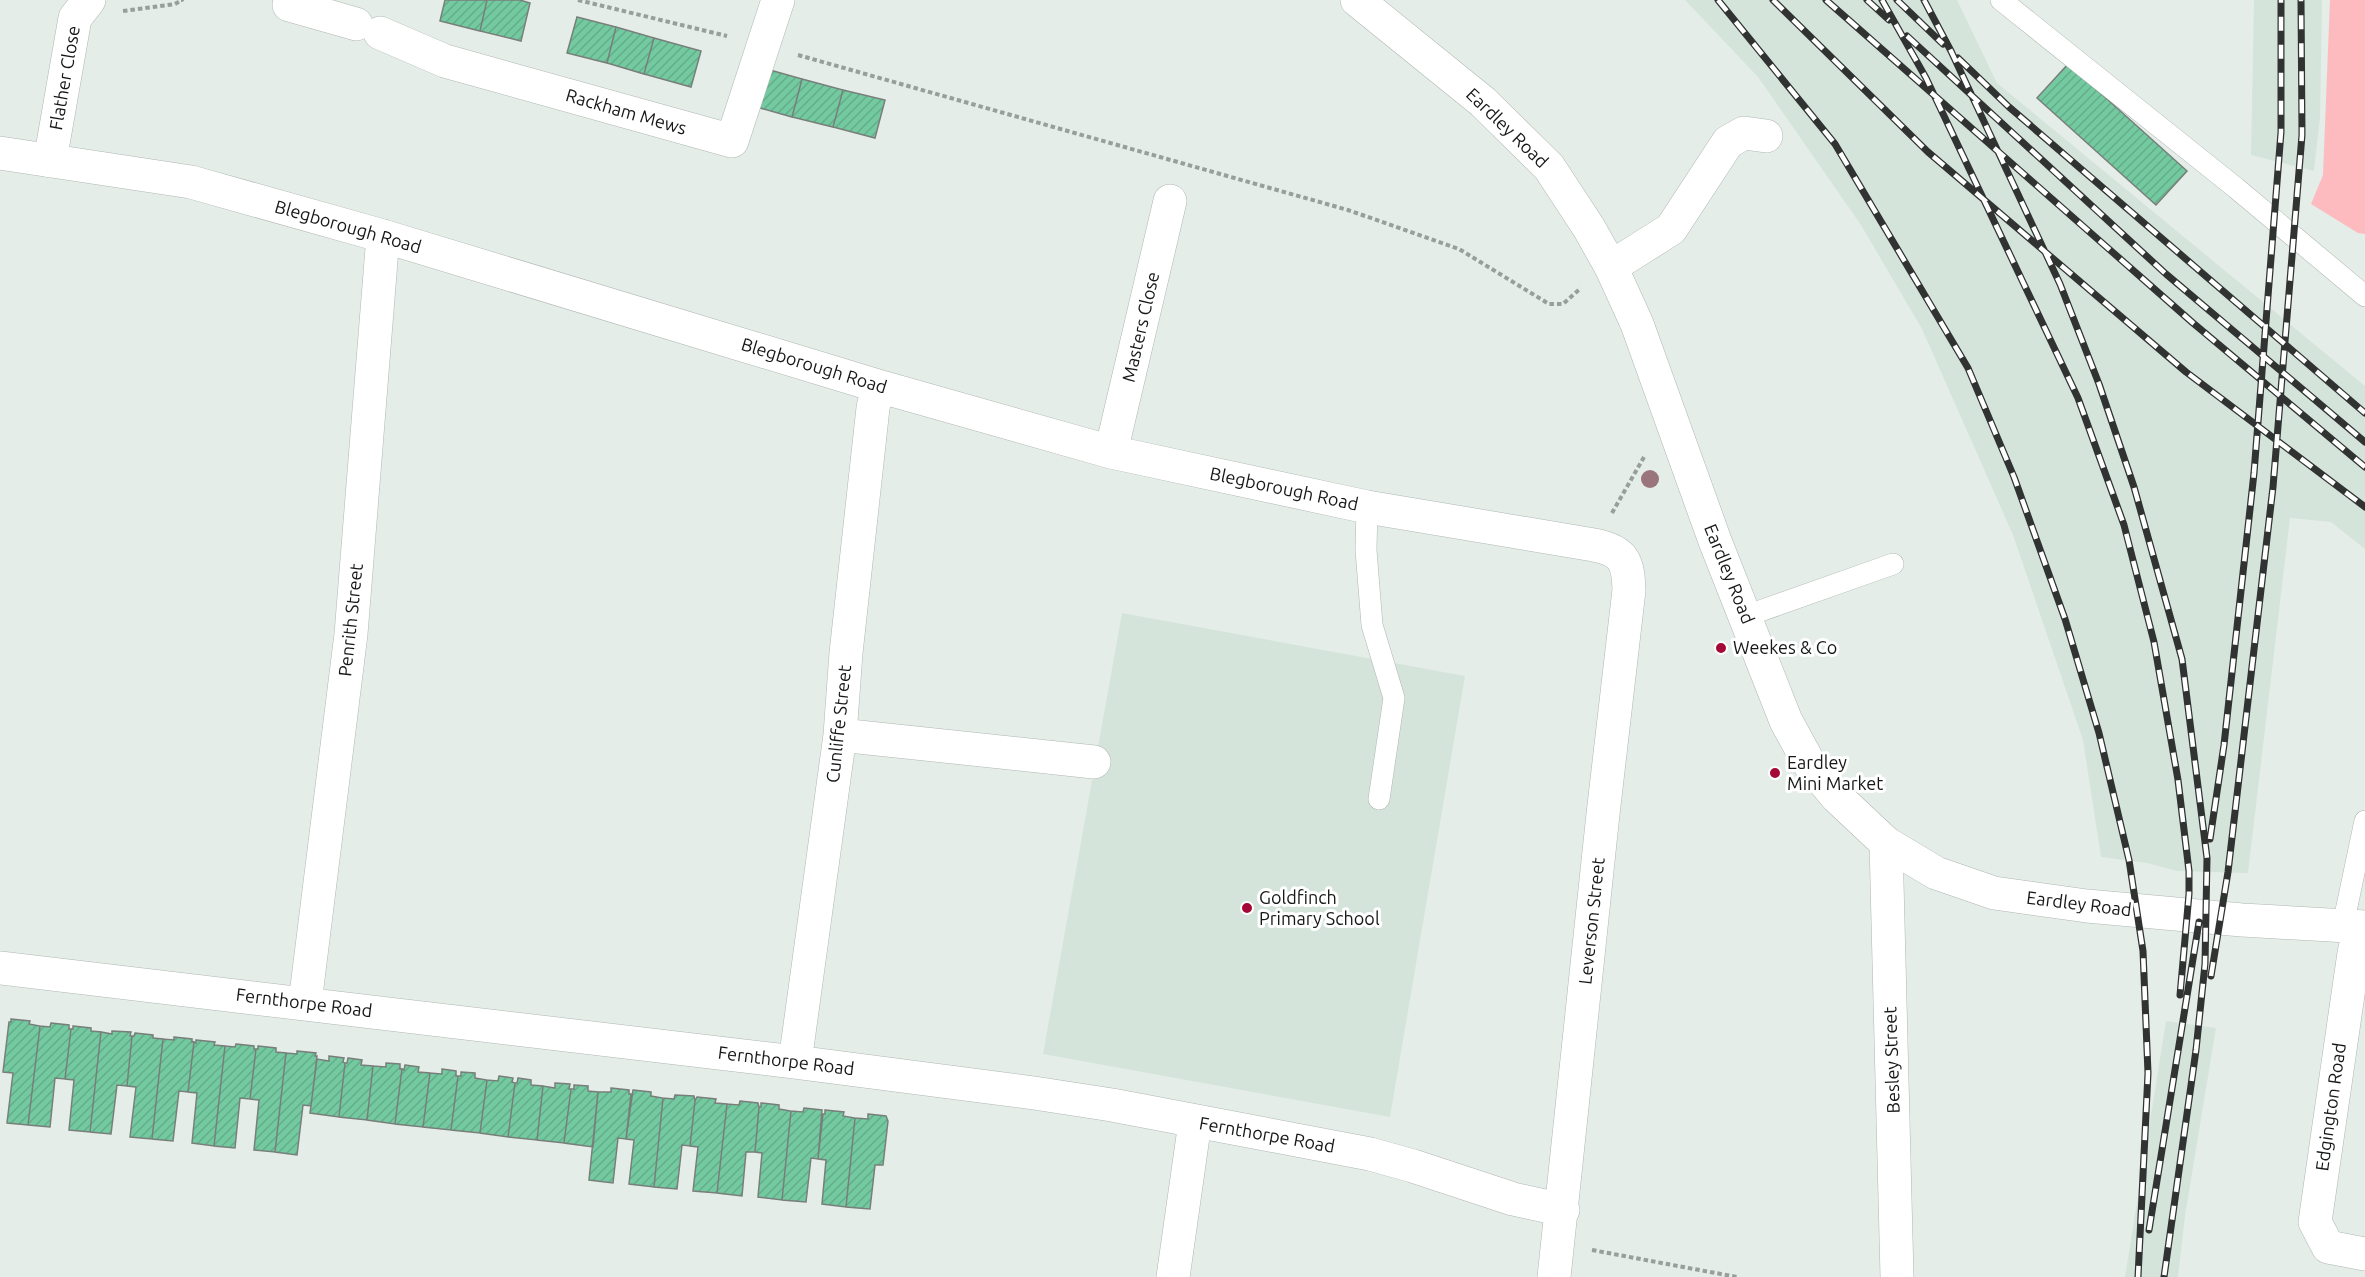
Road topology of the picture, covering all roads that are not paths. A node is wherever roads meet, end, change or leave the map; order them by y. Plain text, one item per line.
1 (778, 0) edge
2 (1357, 0) edge
3 (2001, 0) edge
4 (289, 5) dead end
5 (82, 9) edge
6 (1766, 136) dead end
7 (0, 153) edge
8 (50, 161) junction
9 (1170, 201) dead end
10 (383, 236) junction
11 (1611, 267) junction
12 (2365, 296) edge
13 (878, 386) junction
14 (1111, 452) junction
15 (1367, 507) junction
16 (1893, 564) dead end
17 (1628, 566) joint
18 (1746, 616) junction
19 (840, 735) junction
20 (1094, 762) dead end
21 (1379, 799) dead end
22 (2365, 821) edge
23 (1886, 843) junction
24 (2356, 926) edge
25 (0, 968) edge
26 (305, 1003) junction
27 (795, 1062) junction
28 (1195, 1122) junction
29 (1563, 1210) junction
30 (2365, 1254) edge
31 (1173, 1277) edge
32 (1554, 1277) edge
33 (1898, 1277) edge

1 - 4 street, Rackham Mews
2 - 11 street, Eardley Road
3 - 12 lane
5 - 8 street, Flather Close
6 - 11 street
7 - 8 street, Blegborough Road
8 - 10 street, Blegborough Road
9 - 14 street, Masters Close
10 - 13 street, Blegborough Road
10 - 26 street, Penrith Street
11 - 18 street, Eardley Road
13 - 14 street, Blegborough Road
13 - 19 street, Cunliffe Street
14 - 15 street, Blegborough Road
15 - 17 street, Blegborough Road
15 - 21 lane
16 - 18 lane
17 - 29 street, Leverson Street
18 - 23 street, Eardley Road
19 - 20 street
19 - 27 street, Cunliffe Street
22 - 24 lane
23 - 24 street, Eardley Road
23 - 33 street, Besley Street
24 - 30 street, Edgington Road
25 - 26 street, Fernthorpe Road
26 - 27 street, Fernthorpe Road
27 - 28 street, Fernthorpe Road
28 - 29 street, Fernthorpe Road
28 - 31 street
29 - 32 street, Leverson Street

